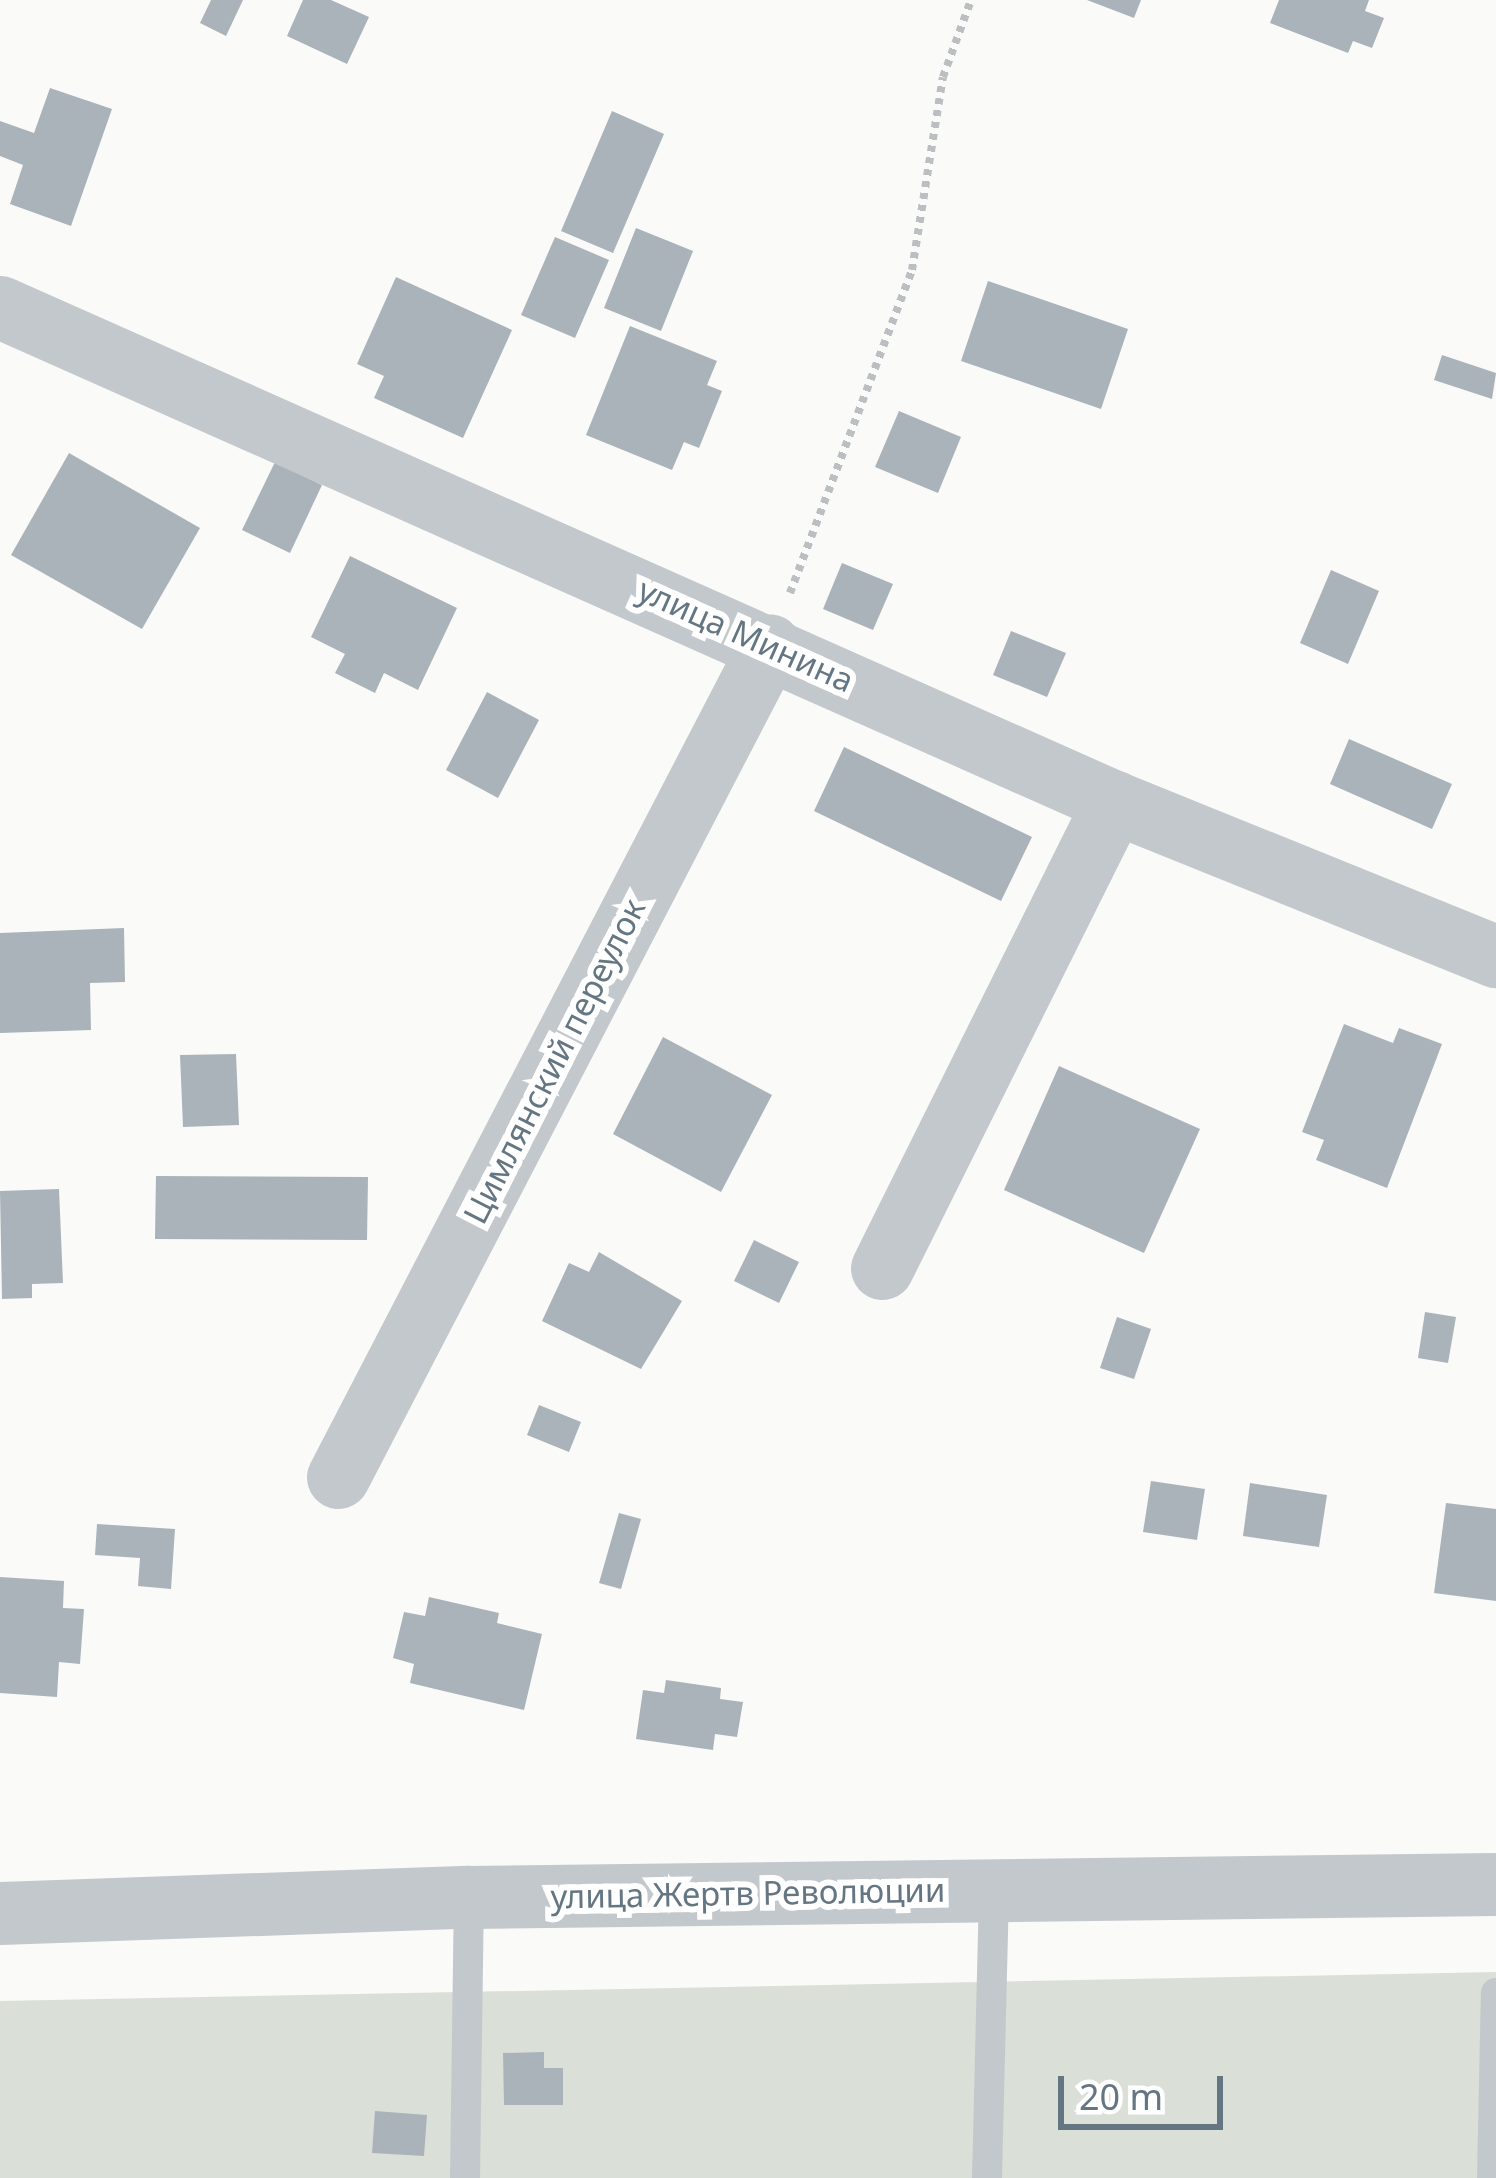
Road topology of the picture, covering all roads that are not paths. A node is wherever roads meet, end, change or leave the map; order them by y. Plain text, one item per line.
1 (0, 307) edge
2 (776, 629) junction
3 (1114, 802) junction
4 (1496, 956) edge
5 (882, 1268) dead end
6 (338, 1478) dead end
7 (1496, 1884) edge
8 (994, 1888) junction
9 (470, 1897) junction
10 (0, 1913) edge
11 (1496, 1993) edge
12 (465, 2178) edge
13 (987, 2178) edge
14 (1492, 2178) edge

1 - 2 street, улица Минина
2 - 3 street, улица Минина
2 - 6 street, Цимлянский переулок
3 - 4 street, улица Минина
3 - 5 street
7 - 8 street, улица Жертв Революции
8 - 9 street, улица Жертв Революции
8 - 13 lane
9 - 10 street, улица Жертв Революции
9 - 12 lane
11 - 14 lane

